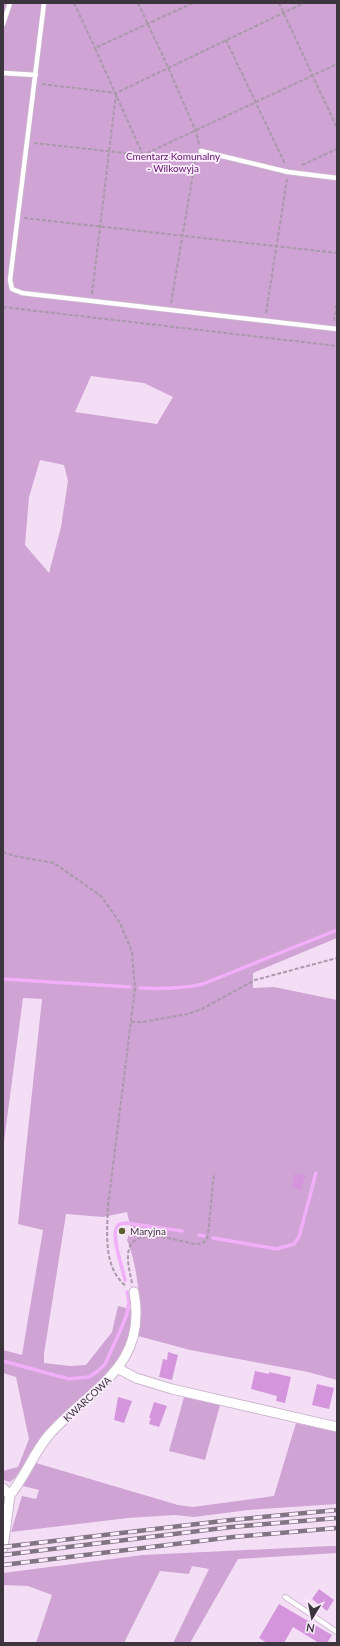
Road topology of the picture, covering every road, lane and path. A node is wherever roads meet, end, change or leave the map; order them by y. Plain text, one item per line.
1 (10, 3) edge
2 (44, 3) edge
3 (74, 3) edge
4 (138, 3) edge
5 (193, 3) edge
6 (279, 3) edge
7 (304, 3) edge
8 (283, 12) junction
9 (3, 24) edge
10 (148, 24) junction
11 (226, 40) junction
12 (95, 48) junction
13 (337, 64) edge
14 (168, 67) junction
15 (3, 74) edge
16 (36, 75) junction
17 (313, 76) junction
18 (35, 83) junction
19 (116, 93) junction
20 (256, 103) junction
21 (337, 128) edge
22 (196, 132) junction
23 (27, 142) junction
24 (337, 149) edge
25 (110, 151) junction
26 (201, 151) junction
27 (143, 155) junction
28 (195, 162) junction
29 (288, 172) junction
30 (337, 178) edge
31 (18, 217) junction
32 (100, 227) junction
33 (183, 235) junction
34 (276, 246) junction
35 (337, 253) edge
36 (337, 300) edge
37 (92, 301) junction
38 (3, 307) edge
39 (170, 310) junction
40 (264, 321) junction
41 (335, 329) edge
42 (337, 346) edge
43 (3, 852) edge
44 (337, 958) edge
45 (131, 1022) junction
46 (214, 1173) dead end
47 (134, 1292) junction
48 (119, 1369) junction
49 (337, 1427) edge
50 (3, 1488) edge
51 (10, 1495) junction
52 (3, 1548) edge
53 (285, 1597) dead end
54 (337, 1632) edge

1 - 9 lane
2 - 16 lane
3 - 12 path
4 - 10 path
5 - 10 path
6 - 8 path
7 - 8 path
8 - 11 path
8 - 17 path
10 - 12 path
10 - 14 path
11 - 14 path
11 - 20 path
12 - 19 path
13 - 17 path
14 - 19 path
14 - 22 path
15 - 16 lane
16 - 18 lane
17 - 20 path
17 - 21 path
18 - 19 path
18 - 23 lane
19 - 25 path
19 - 27 path
20 - 22 path
20 - 29 path
22 - 26 path
22 - 27 path
23 - 25 path
23 - 31 lane
24 - 29 path
25 - 27 path
25 - 32 path
26 - 28 path
26 - 29 lane
27 - 28 path
28 - 33 path
29 - 30 lane
29 - 34 path
31 - 32 path
31 - 37 lane
32 - 33 path
32 - 37 path
33 - 34 path
33 - 39 path
34 - 35 path
34 - 40 path
36 - 41 path
37 - 39 lane
38 - 42 path
39 - 40 lane
40 - 41 lane
43 - 45 path
44 - 45 path
45 - 47 path
46 - 47 path
47 - 48 street, KWARCOWA
48 - 49 street
48 - 51 street, KWARCOWA
50 - 51 street
51 - 52 street
53 - 54 lane

